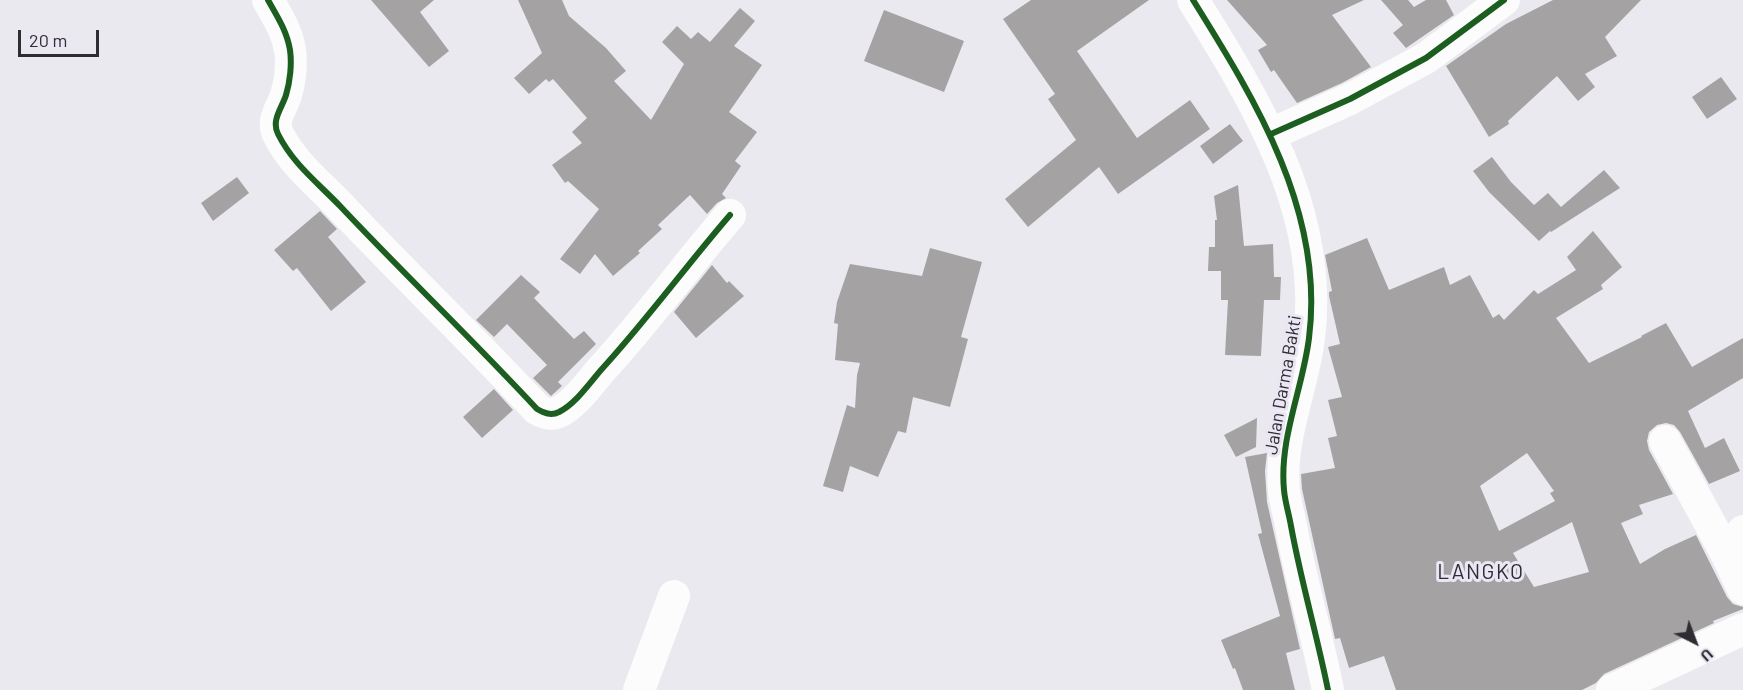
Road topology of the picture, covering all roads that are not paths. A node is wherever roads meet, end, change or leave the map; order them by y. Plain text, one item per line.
1 (268, 0) edge
2 (1193, 0) edge
3 (1504, 0) edge
4 (1271, 134) junction
5 (730, 215) dead end
6 (1665, 441) dead end
7 (1734, 542) edge
8 (1743, 589) edge
9 (674, 596) dead end
10 (1743, 629) edge
11 (639, 690) edge
12 (1328, 690) edge
13 (1612, 690) edge

1 - 5 street
2 - 4 street, Jalan Darma Bakti
3 - 4 street
4 - 12 street, Jalan Darma Bakti
6 - 7 street
7 - 8 street
9 - 11 street
10 - 13 street

